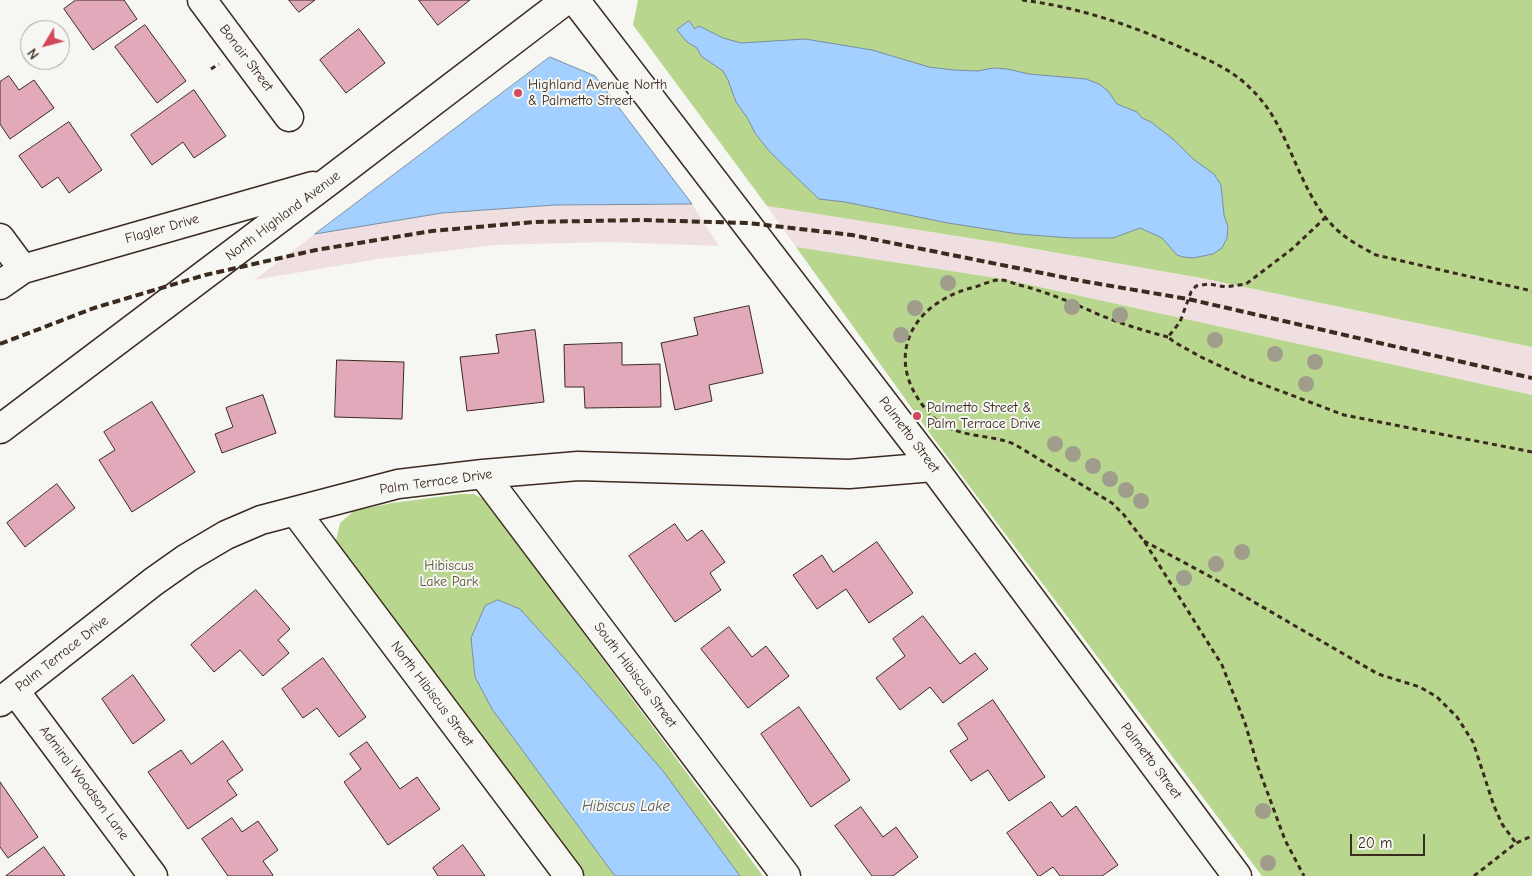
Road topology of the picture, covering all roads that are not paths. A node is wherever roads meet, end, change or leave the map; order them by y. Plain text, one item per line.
1 (202, 0) edge
2 (566, 0) edge
3 (576, 0) edge
4 (289, 117) dead end
5 (329, 181) junction
6 (0, 238) edge
7 (23, 269) junction
8 (0, 285) edge
9 (0, 429) edge
10 (933, 466) junction
11 (483, 474) junction
12 (295, 511) junction
13 (8, 696) edge
14 (153, 876) edge
15 (569, 876) edge
16 (786, 876) edge
17 (1236, 876) edge

1 - 4 street, Bonair Street
2 - 5 street, North Highland Avenue
3 - 10 street, Palmetto Street
5 - 7 street, Flagler Drive
5 - 9 street, North Highland Avenue
6 - 7 street
7 - 8 street, Flagler Drive
10 - 11 street, Palm Terrace Drive
10 - 17 street, Palmetto Street
11 - 12 street, Palm Terrace Drive
11 - 16 street, South Hibiscus Street
12 - 13 street, Palm Terrace Drive
12 - 15 street, North Hibiscus Street
13 - 14 street, Admiral Woodson Lane

